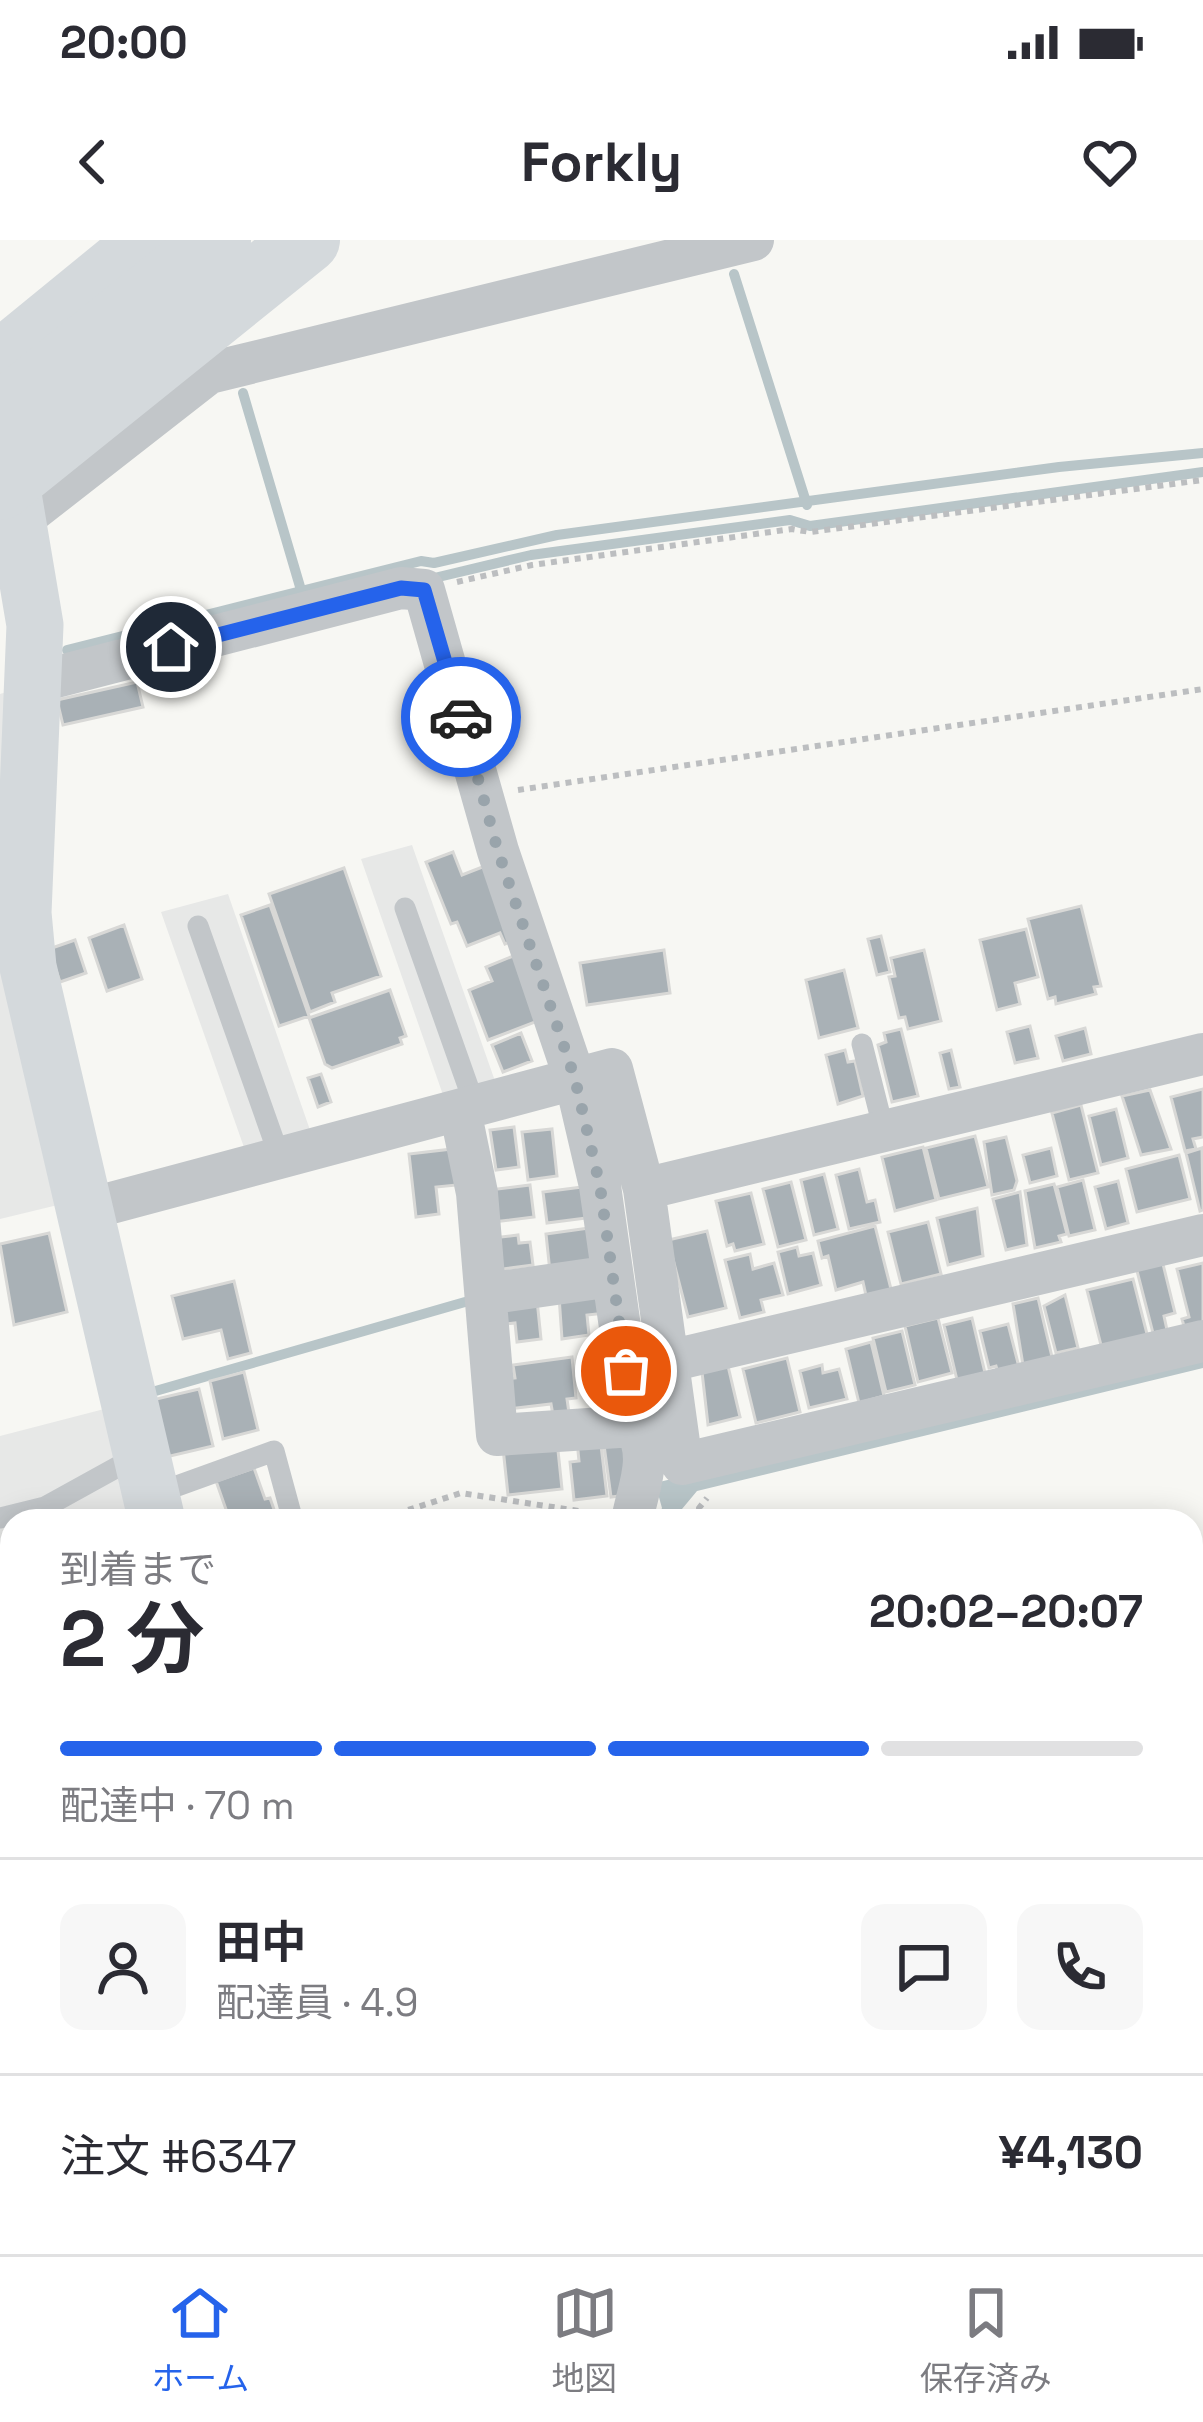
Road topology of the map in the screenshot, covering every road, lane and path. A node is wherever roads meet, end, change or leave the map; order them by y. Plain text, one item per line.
1 (152, 240) edge
2 (218, 240) edge
3 (307, 240) edge
4 (753, 240) edge
5 (0, 364) edge
6 (0, 417) edge
7 (1203, 480) edge
8 (10, 525) edge
9 (424, 590) junction
10 (33, 683) junction
11 (1203, 689) edge
12 (483, 795) junction
13 (405, 908) dead end
14 (198, 926) dead end
15 (862, 1044) dead end
16 (1203, 1054) edge
17 (575, 1079) junction
18 (467, 1108) junction
19 (884, 1131) junction
20 (280, 1158) junction
21 (644, 1189) junction
22 (85, 1210) junction
23 (1203, 1235) edge
24 (612, 1276) junction
25 (485, 1294) junction
26 (1203, 1341) edge
27 (668, 1361) junction
28 (626, 1371) junction
29 (634, 1426) junction
30 (663, 1470) junction
31 (150, 1490) edge
32 (38, 1509) edge
33 (290, 1509) edge
34 (410, 1509) edge
35 (565, 1509) edge
36 (639, 1509) edge

1 - 5 main road
2 - 6 main road
3 - 8 main road
4 - 8 street
6 - 8 street
7 - 9 path
8 - 10 street
9 - 10 street
9 - 12 street
10 - 22 street
11 - 12 path
12 - 17 street
13 - 18 lane
14 - 20 lane
15 - 19 lane
16 - 19 street
17 - 18 street
17 - 21 street
17 - 24 street
18 - 20 street
18 - 25 street
19 - 21 street
20 - 22 street
21 - 27 street
22 - 31 street
23 - 27 street
24 - 25 street
24 - 28 street
25 - 29 street
26 - 30 street
27 - 28 street
27 - 30 street
28 - 29 street
29 - 30 street
30 - 36 street
31 - 32 lane
31 - 33 lane
34 - 35 path

